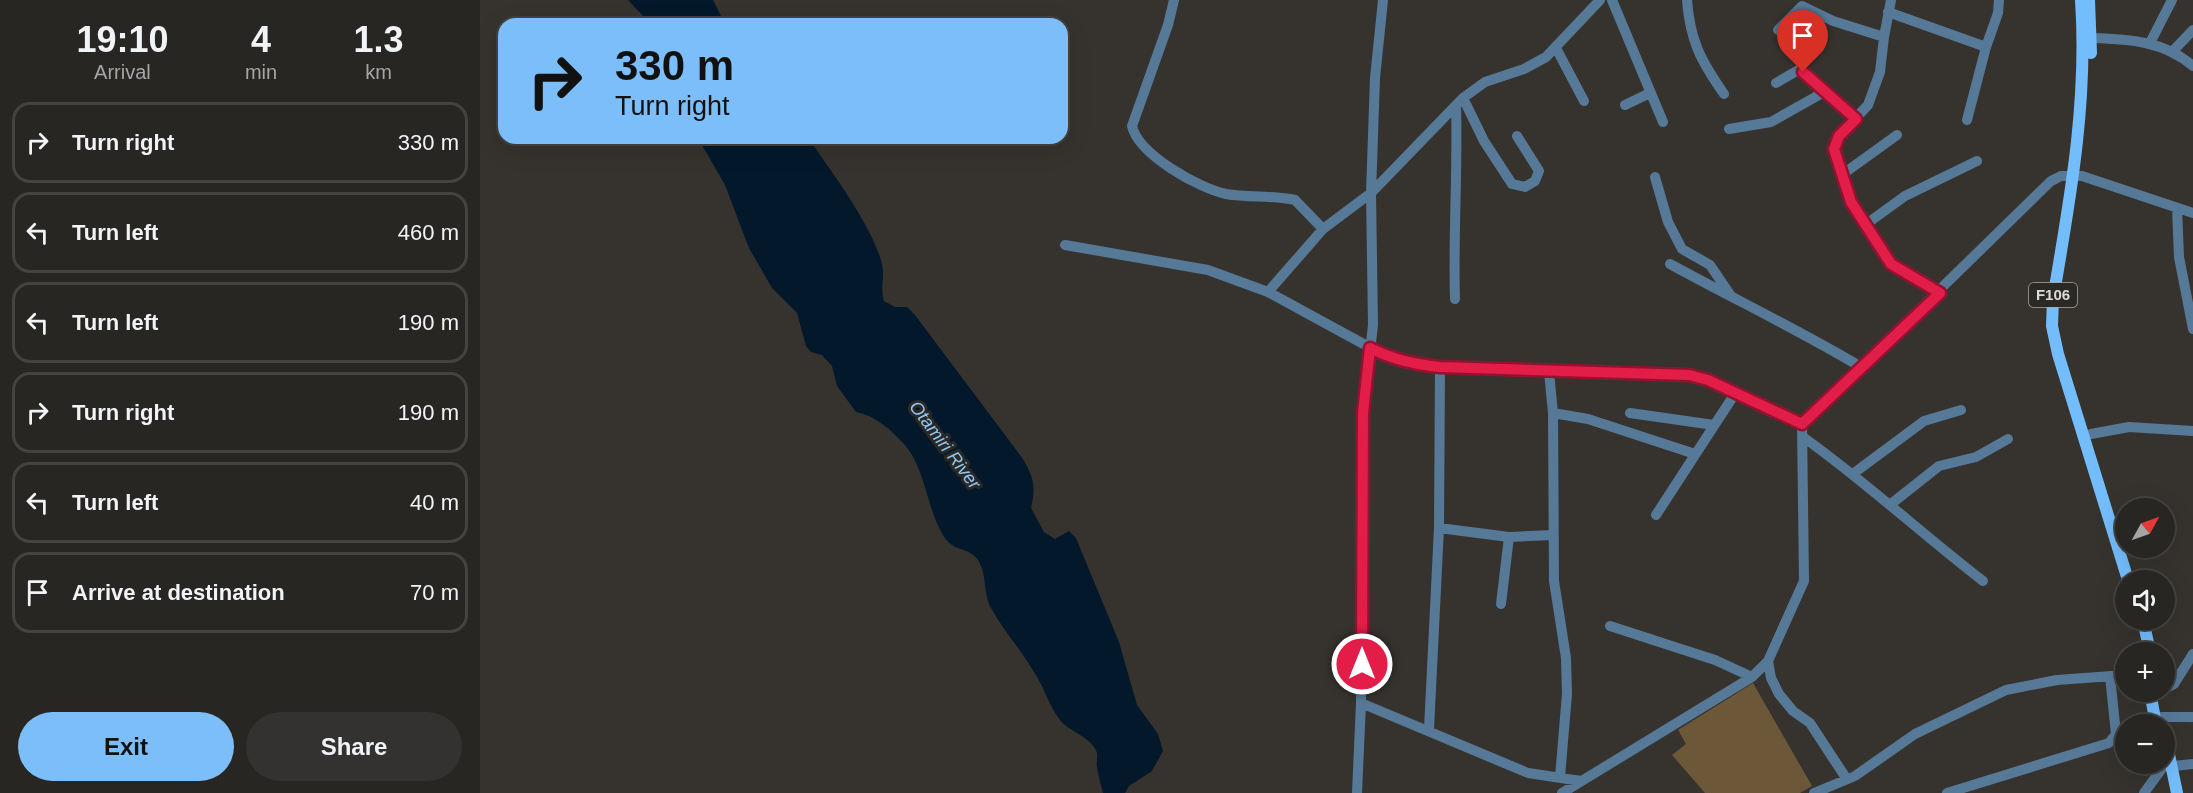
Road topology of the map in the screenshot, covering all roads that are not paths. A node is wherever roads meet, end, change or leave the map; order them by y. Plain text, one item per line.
1 (1174, 0) edge
2 (1383, 0) edge
3 (1600, 0) edge
4 (1612, 0) edge
5 (1687, 0) edge
6 (1891, 0) edge
7 (1999, 0) edge
8 (2080, 0) edge
9 (2089, 0) edge
10 (2172, 0) edge
11 (1798, 3) edge
12 (1888, 12) junction
13 (1778, 30) dead end
14 (2193, 30) edge
15 (1884, 38) junction
16 (2092, 38) junction
17 (2150, 43) junction
18 (1986, 47) junction
19 (1556, 48) junction
20 (2172, 52) junction
21 (2193, 66) edge
22 (1776, 83) dead end
23 (1826, 91) junction
24 (1650, 93) junction
25 (1724, 94) dead end
26 (1584, 100) dead end
27 (1459, 101) junction
28 (1625, 105) dead end
29 (1856, 119) junction
30 (1967, 120) dead end
31 (1664, 122) dead end
32 (1729, 129) dead end
33 (1897, 135) dead end
34 (1517, 136) dead end
35 (1977, 161) dead end
36 (1843, 174) junction
37 (2078, 175) junction
38 (1655, 177) dead end
39 (1371, 194) junction
40 (2177, 207) junction
41 (2193, 213) edge
42 (1865, 225) junction
43 (1323, 229) junction
44 (1065, 245) dead end
45 (1670, 264) dead end
46 (2181, 272) junction
47 (2193, 275) edge
48 (1268, 292) junction
49 (1940, 293) junction
50 (1731, 296) junction
51 (1455, 299) dead end
52 (2193, 329) edge
53 (1370, 348) junction
54 (1440, 367) junction
55 (1861, 367) junction
56 (1549, 372) junction
57 (1736, 392) junction
58 (1961, 410) dead end
59 (1553, 413) junction
60 (1630, 413) dead end
61 (1802, 424) junction
62 (1714, 425) junction
63 (2193, 431) edge
64 (2091, 434) junction
65 (1803, 437) junction
66 (2008, 439) dead end
67 (1695, 454) junction
68 (1854, 473) junction
69 (1890, 504) junction
70 (2115, 509) edge
71 (1656, 515) dead end
72 (1439, 528) junction
73 (1553, 535) junction
74 (1509, 537) junction
75 (2125, 570) edge
76 (1983, 581) dead end
77 (1501, 603) dead end
78 (1610, 626) dead end
79 (2193, 654) edge
80 (1768, 661) junction
81 (2110, 676) junction
82 (2115, 676) edge
83 (1752, 677) junction
84 (2175, 682) edge
85 (1361, 703) junction
86 (2193, 717) edge
87 (2175, 721) edge
88 (1428, 729) junction
89 (2193, 764) edge
90 (2175, 765) edge
91 (2159, 774) edge
92 (2167, 774) edge
93 (2170, 774) edge
94 (1560, 777) junction
95 (1846, 778) junction
96 (1581, 782) junction
97 (1357, 793) edge
98 (1562, 793) edge
99 (1814, 793) edge
100 (1947, 793) edge
101 (2144, 793) edge
102 (2169, 793) edge
103 (2177, 793) edge

1 - 43 street
2 - 39 street
3 - 19 street
4 - 24 street
5 - 25 street
6 - 12 street
7 - 18 street
8 - 37 main road, F106
9 - 16 main road, F106
10 - 17 street
11 - 13 street
11 - 15 street
12 - 15 street
12 - 18 street
14 - 20 street
15 - 29 street
16 - 17 street
16 - 37 main road, F106
17 - 20 street
18 - 30 street
19 - 26 street
19 - 27 street
20 - 21 street
22 - 23 street
23 - 29 street
23 - 32 street
24 - 28 street
24 - 31 street
27 - 34 street
27 - 39 street
27 - 51 street
29 - 36 street
33 - 36 street
35 - 42 street
36 - 42 street
37 - 40 street
37 - 49 street
37 - 64 main road, F106
37 - 75 main road, F106
38 - 50 street
39 - 43 street
39 - 53 street
40 - 41 street
40 - 46 street
42 - 49 street
43 - 48 street
44 - 48 street
45 - 50 street
46 - 47 street
46 - 52 street
48 - 53 street
49 - 55 street
50 - 55 street
53 - 54 street
53 - 85 street
54 - 56 street
54 - 72 street
55 - 61 street
56 - 57 street
56 - 59 street
57 - 61 street
57 - 62 street
58 - 68 street
59 - 67 street
59 - 73 street
60 - 62 street
61 - 65 street
62 - 67 street
63 - 64 street
64 - 70 main road, F106
65 - 68 street
65 - 80 street
66 - 69 street
67 - 71 street
68 - 69 street
69 - 76 street
72 - 74 street
72 - 88 street
73 - 74 street
73 - 94 street
74 - 77 street
78 - 83 street
79 - 84 street
80 - 83 street
80 - 95 street
81 - 82 street
81 - 95 street
81 - 100 street
83 - 96 street
85 - 88 street
85 - 97 street
86 - 87 street
88 - 94 street
89 - 90 street
91 - 101 street
92 - 102 main road
93 - 103 main road
94 - 96 street
95 - 99 street
96 - 98 street

